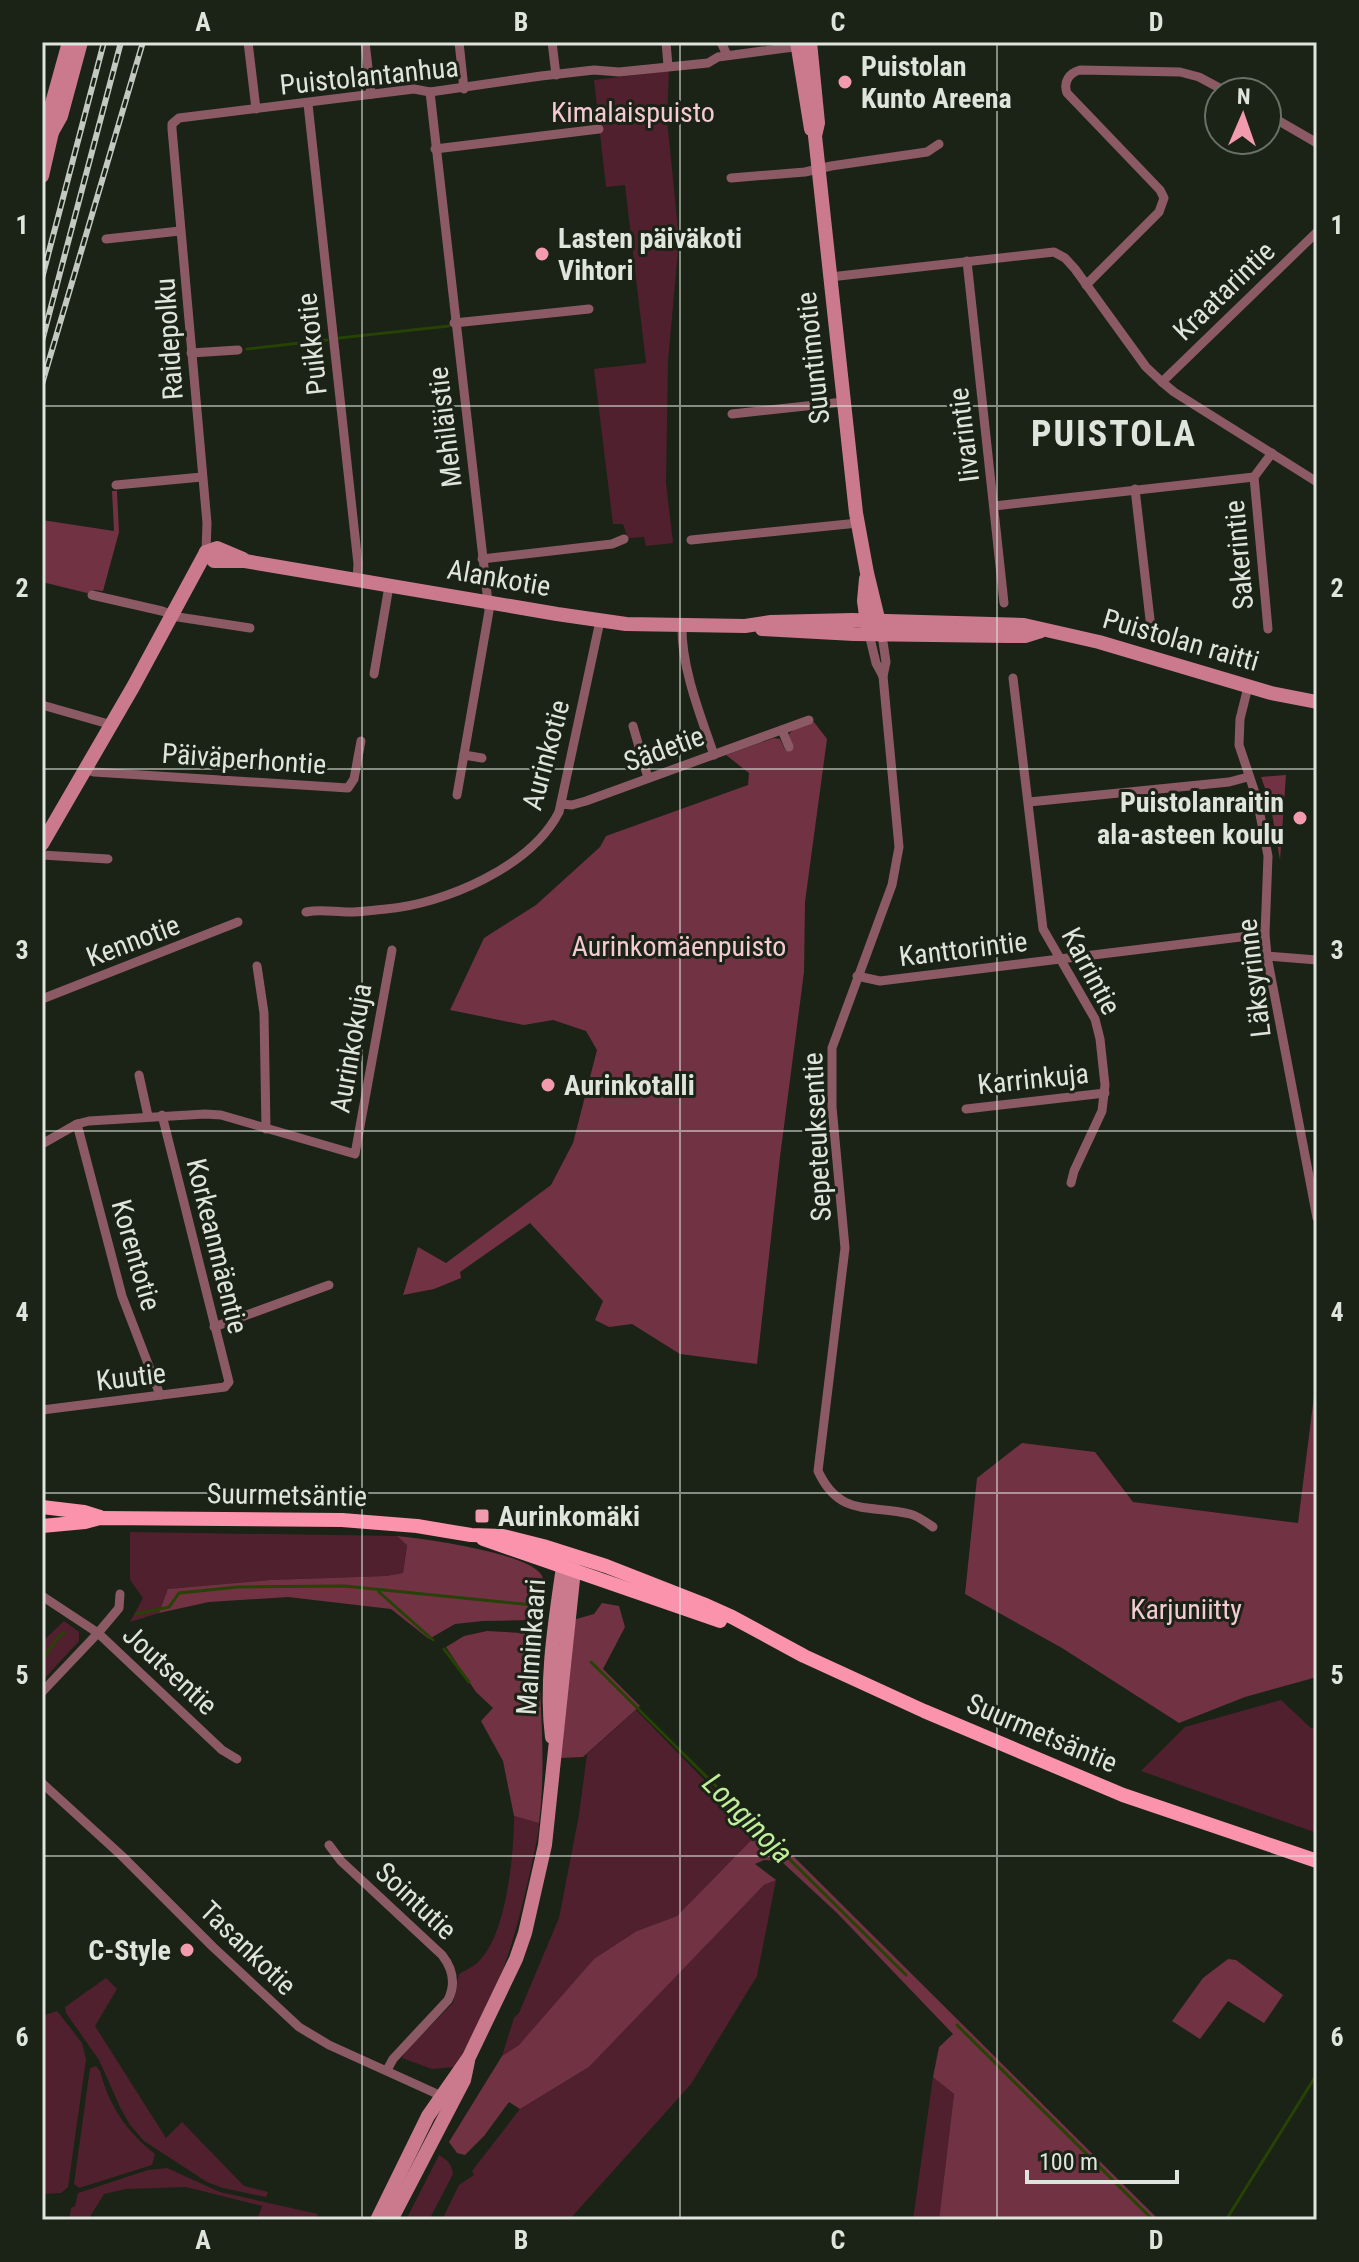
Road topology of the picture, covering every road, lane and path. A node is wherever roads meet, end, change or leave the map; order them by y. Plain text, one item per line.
1 (69, 42) edge
2 (81, 42) edge
3 (248, 42) edge
4 (365, 42) edge
5 (459, 42) edge
6 (552, 42) edge
7 (666, 42) edge
8 (721, 42) edge
9 (804, 44) edge
10 (727, 55) junction
11 (668, 66) junction
12 (556, 75) junction
13 (1203, 79) edge
14 (464, 89) junction
15 (430, 92) junction
16 (371, 94) junction
17 (308, 104) junction
18 (256, 109) junction
19 (1283, 123) edge
20 (172, 124) joint
21 (599, 129) dead end
22 (52, 132) junction
23 (1317, 143) edge
24 (939, 144) dead end
25 (435, 149) junction
26 (818, 169) junction
27 (42, 176) edge
28 (731, 178) dead end
29 (180, 231) junction
30 (1317, 232) edge
31 (106, 239) dead end
32 (967, 261) junction
33 (830, 277) junction
34 (1086, 285) junction
35 (589, 309) dead end
36 (454, 323) junction
37 (238, 350) dead end
38 (191, 353) junction
39 (1162, 382) junction
40 (843, 402) junction
41 (732, 414) dead end
42 (1272, 453) junction
43 (202, 477) junction
44 (1254, 477) junction
45 (1317, 482) edge
46 (116, 485) dead end
47 (1135, 489) junction
48 (994, 506) junction
49 (858, 523) junction
50 (759, 533) junction
51 (624, 539) dead end
52 (691, 540) dead end
53 (760, 547) dead end
54 (206, 552) junction
55 (482, 559) junction
56 (357, 580) junction
57 (389, 586) junction
58 (92, 595) dead end
59 (488, 602) junction
60 (1004, 603) dead end
61 (173, 615) junction
62 (600, 621) junction
63 (682, 626) junction
64 (250, 628) dead end
65 (874, 628) junction
66 (1151, 628) dead end
67 (1268, 629) dead end
68 (374, 674) dead end
69 (1013, 678) dead end
70 (1248, 687) junction
71 (1314, 699) edge
72 (42, 705) edge
73 (809, 720) dead end
74 (112, 725) junction
75 (633, 726) dead end
76 (782, 730) junction
77 (361, 741) dead end
78 (789, 747) dead end
79 (464, 755) junction
80 (714, 755) junction
81 (482, 758) dead end
82 (86, 769) junction
83 (1248, 777) junction
84 (648, 778) junction
85 (457, 795) dead end
86 (1029, 802) junction
87 (561, 804) junction
88 (42, 844) edge
89 (42, 855) edge
90 (108, 859) dead end
91 (306, 912) dead end
92 (238, 922) dead end
93 (1265, 934) junction
94 (392, 950) dead end
95 (1267, 956) junction
96 (1061, 959) junction
97 (1317, 960) edge
98 (257, 966) dead end
99 (857, 976) junction
100 (42, 999) edge
101 (139, 1075) dead end
102 (1105, 1093) junction
103 (966, 1109) dead end
104 (162, 1115) junction
105 (148, 1116) junction
106 (77, 1124) junction
107 (266, 1129) junction
108 (42, 1144) edge
109 (1071, 1183) dead end
110 (1317, 1218) edge
111 (329, 1285) dead end
112 (214, 1327) junction
113 (225, 1387) joint
114 (160, 1395) junction
115 (42, 1410) edge
116 (42, 1507) edge
117 (100, 1518) junction
118 (42, 1526) edge
119 (933, 1527) dead end
120 (570, 1564) junction
121 (120, 1594) dead end
122 (42, 1596) edge
123 (98, 1633) junction
124 (42, 1692) edge
125 (237, 1759) dead end
126 (42, 1783) edge
127 (329, 1845) dead end
128 (1317, 1861) edge
129 (387, 2070) junction
130 (446, 2098) junction
131 (377, 2220) edge
132 (391, 2220) edge

1 - 22 main road
2 - 22 main road
3 - 18 street
4 - 16 street
5 - 14 street
6 - 12 street
7 - 11 street
8 - 10 street
9 - 10 street, Puistolantanhua
9 - 26 main road, Suuntimotie
10 - 11 street, Puistolantanhua
11 - 12 street, Puistolantanhua
12 - 14 street, Puistolantanhua
13 - 34 street
14 - 15 street, Puistolantanhua
15 - 16 street, Puistolantanhua
15 - 25 street, Mehiläistie
16 - 17 street, Puistolantanhua
17 - 18 street, Puistolantanhua
17 - 56 street, Puikkotie
18 - 20 street, Puistolantanhua
19 - 23 street
20 - 29 street, Raidepolku
21 - 25 street
22 - 27 main road
24 - 26 street
25 - 36 street, Mehiläistie
26 - 28 street
26 - 33 main road, Suuntimotie
29 - 31 street
29 - 38 street, Raidepolku
30 - 39 street, Kraatarintie
32 - 33 street
32 - 34 street
32 - 48 street, Iivarintie
33 - 40 main road, Suuntimotie
34 - 39 street
35 - 36 street
36 - 55 street, Mehiläistie
37 - 38 street
38 - 43 street, Raidepolku
39 - 42 street
40 - 41 street
40 - 49 main road, Suuntimotie
42 - 44 street
42 - 45 street
43 - 46 street
43 - 54 street, Raidepolku
44 - 47 street
44 - 67 street, Sakerintie
47 - 48 street
47 - 66 street
48 - 60 street, Iivarintie
49 - 50 street
49 - 65 main road, Suuntimotie
50 - 52 street
50 - 53 street
51 - 55 street
54 - 56 main road, Alankotie
54 - 61 main road
55 - 59 street, Mehiläistie
56 - 57 main road, Alankotie
57 - 59 main road, Alankotie
57 - 68 street
58 - 61 street
59 - 62 main road, Alankotie
59 - 79 street, Mehiläistie
61 - 64 street
61 - 74 main road
62 - 63 main road, Alankotie
62 - 87 street, Aurinkotie
63 - 65 main road, Alankotie
63 - 80 street
65 - 70 main road, Puistolan raitti
65 - 99 street, Sepeteuksentie
69 - 86 street, Karrintie
70 - 71 main road, Puistolan raitti
70 - 83 street, Läksyrinne
72 - 74 street
73 - 76 street, Sädetie
74 - 82 main road
75 - 84 street
76 - 78 street
76 - 80 street, Sädetie
77 - 82 street, Päiväperhontie
79 - 81 street
79 - 85 street, Mehiläistie
80 - 84 street, Sädetie
82 - 88 main road
83 - 86 street
83 - 93 street, Läksyrinne
84 - 87 street, Sädetie
86 - 96 street, Karrintie
87 - 91 street, Aurinkotie
89 - 90 street
92 - 100 street, Kennotie
93 - 95 street, Läksyrinne
93 - 96 street, Kanttorintie
94 - 107 street, Aurinkokuja
95 - 97 street
95 - 110 street, Läksyrinne
96 - 99 street, Kanttorintie
96 - 102 street, Karrintie
98 - 107 street
99 - 119 street, Sepeteuksentie
101 - 105 street
102 - 103 street, Karrinkuja
102 - 109 street, Karrintie
104 - 105 street
104 - 107 street
104 - 112 street, Korkeanmäentie
105 - 106 street
106 - 108 street
106 - 114 street, Korentotie
111 - 112 street
112 - 113 street, Korkeanmäentie
113 - 114 street, Kuutie
114 - 115 street, Kuutie
116 - 117 main road, Suurmetsäntie
117 - 118 main road, Suurmetsäntie
117 - 120 main road, Suurmetsäntie
120 - 128 main road, Suurmetsäntie
120 - 130 main road, Malminkaari
121 - 123 street
122 - 123 street
123 - 124 street, Joutsentie
123 - 125 street, Joutsentie
126 - 129 street, Tasankotie
127 - 129 street, Sointutie
129 - 130 street, Tasankotie
130 - 131 main road, Malminkaari
130 - 132 main road, Malminkaari

